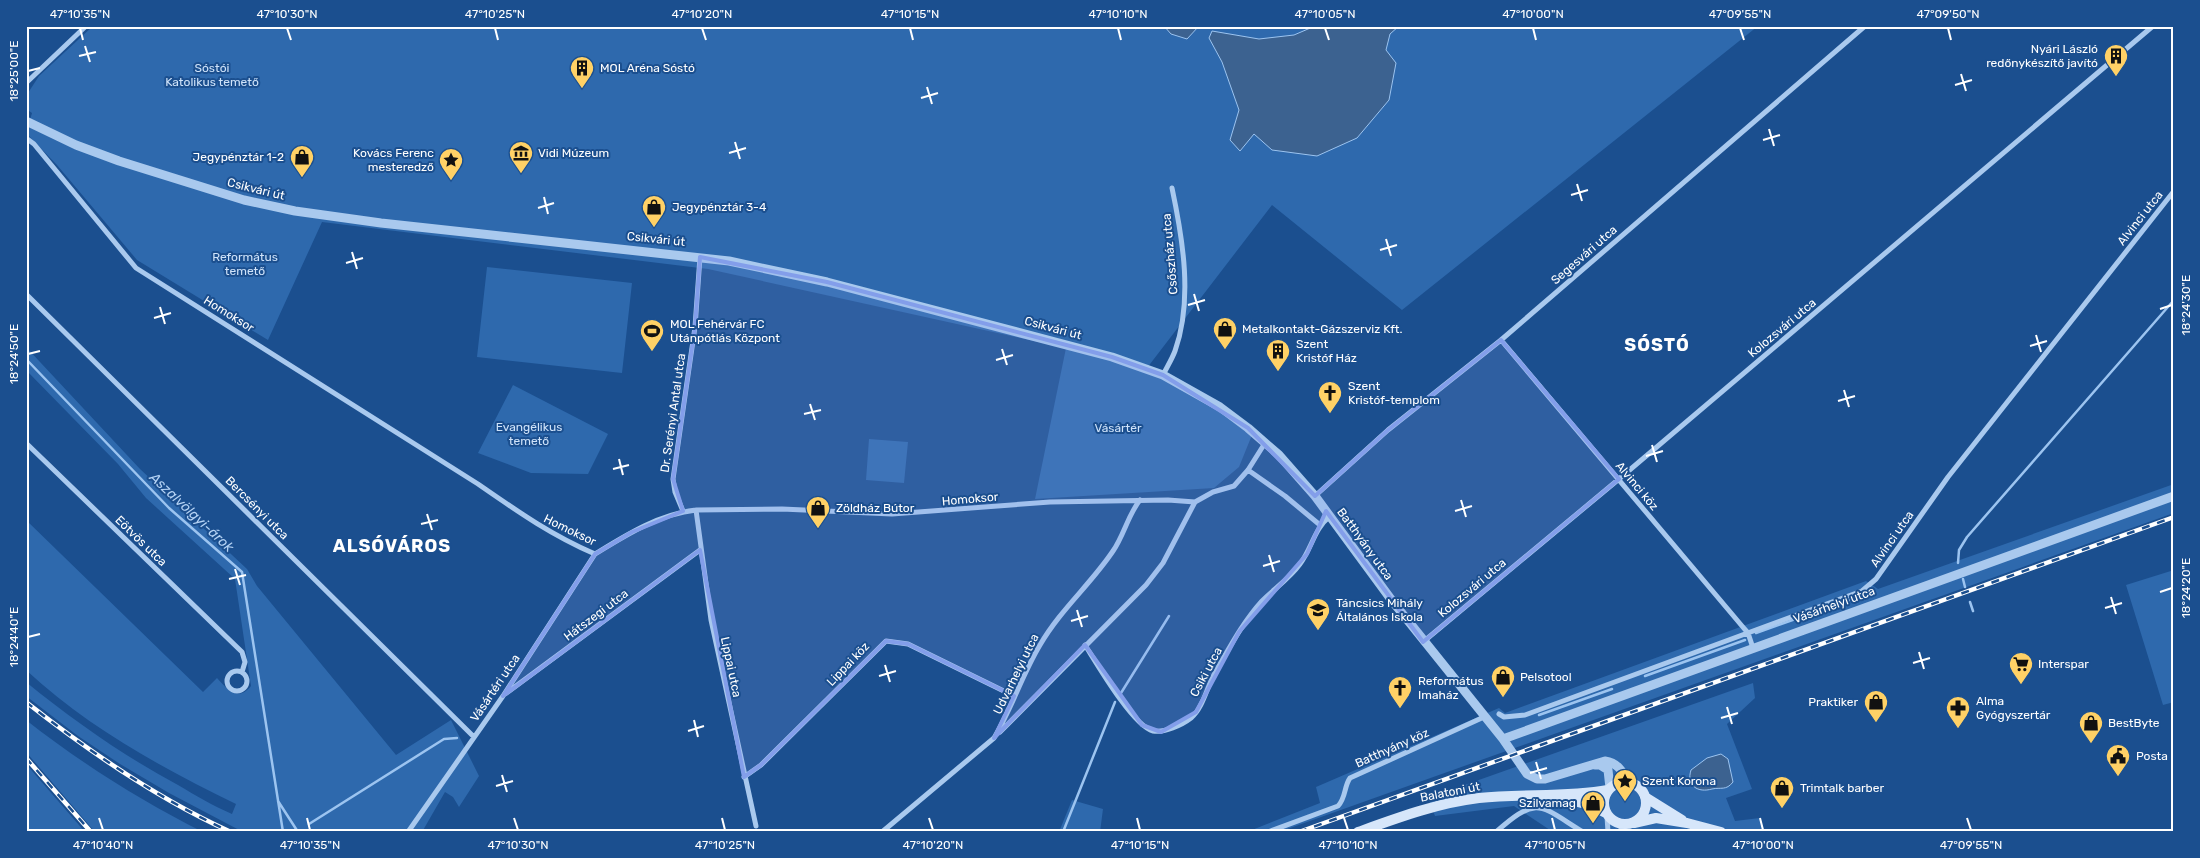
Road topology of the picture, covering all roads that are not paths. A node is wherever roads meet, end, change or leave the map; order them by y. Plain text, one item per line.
1 (86, 26) edge
2 (1865, 26) edge
3 (2153, 26) edge
4 (26, 83) edge
5 (26, 121) edge
6 (26, 138) edge
7 (1172, 188) dead end
8 (2174, 191) edge
9 (700, 257) junction
10 (26, 294) edge
11 (1502, 340) junction
12 (1164, 375) junction
13 (1265, 442) junction
14 (26, 443) edge
15 (1248, 470) junction
16 (1619, 480) junction
17 (1315, 496) junction
18 (2174, 496) edge
19 (1140, 500) junction
20 (1195, 502) junction
21 (696, 510) junction
22 (683, 511) junction
23 (1330, 516) junction
24 (1320, 525) junction
25 (700, 550) junction
26 (595, 554) junction
27 (1748, 633) junction
28 (1423, 642) junction
29 (1085, 645) junction
30 (1753, 648) junction
31 (242, 672) dead end
32 (503, 696) junction
33 (1014, 696) junction
34 (1499, 714) dead end
35 (1484, 717) junction
36 (474, 737) junction
37 (994, 738) junction
38 (1503, 739) junction
39 (1594, 765) junction
40 (744, 777) junction
41 (1628, 782) junction
42 (1609, 789) junction
43 (1550, 796) junction
44 (1645, 797) junction
45 (1606, 815) junction
46 (1687, 823) junction
47 (1630, 824) junction
48 (756, 826) dead end
49 (408, 832) edge
50 (882, 832) edge
51 (1268, 832) edge
52 (1358, 832) edge
53 (1496, 832) edge
54 (1583, 832) edge
55 (1608, 832) edge
56 (1618, 832) edge
57 (1721, 832) edge

1 - 4 street
2 - 11 street, Segesvári utca
3 - 16 street, Kolozsvári utca
5 - 9 street, Csikvári út
6 - 26 street, Homoksor
7 - 12 street, Csőszház utca
8 - 27 street, Alvinci utca
9 - 12 street, Csikvári út
9 - 22 street, Dr. Serényi Antal utca
10 - 36 street, Bercsényi utca
11 - 16 street, Alvinci köz
11 - 17 street, Segesvári utca
12 - 13 street, Csikvári út
13 - 15 street, Homoksor
13 - 17 street, Batthyány utca
14 - 31 street, Eötvös utca
15 - 20 street, Homoksor
15 - 24 street
16 - 27 street, Alvinci köz
16 - 28 street, Kolozsvári utca
17 - 23 street, Batthyány utca
18 - 30 street, Vásárhelyi utca
19 - 20 street, Homoksor
19 - 21 street, Homoksor
19 - 33 street, Udvarhelyi utca
20 - 29 street
21 - 22 street, Homoksor
21 - 25 street, Lippai utca
22 - 26 street, Homoksor
23 - 24 street, Csiki utca
23 - 28 street, Batthyány utca
24 - 29 street, Csiki utca
25 - 32 street, Hátszegi utca
25 - 40 street, Lippai utca
26 - 32 street, Vásártéri utca
27 - 30 street, Alvinci köz
27 - 34 street, Alvinci utca
28 - 35 street, Batthyány utca
29 - 37 street
30 - 38 street, Vásárhelyi utca
32 - 36 street, Vásártéri utca
33 - 37 street, Udvarhelyi utca
33 - 40 street, Lippai köz
35 - 38 street, Batthyány utca
35 - 51 street, Batthyány köz
36 - 49 street, Vásártéri utca
37 - 50 street, Udvarhelyi utca
38 - 39 street, Batthyány utca
39 - 41 street, Batthyány utca
39 - 42 street
40 - 48 street, Lippai utca
41 - 42 main road
41 - 44 main road
42 - 43 main road, Balatoni út
42 - 45 main road
43 - 45 main road, Balatoni út
43 - 52 main road, Balatoni út
44 - 46 main road
44 - 47 main road
45 - 47 main road
45 - 55 street
46 - 47 main road
46 - 57 main road
47 - 56 street
53 - 54 street

